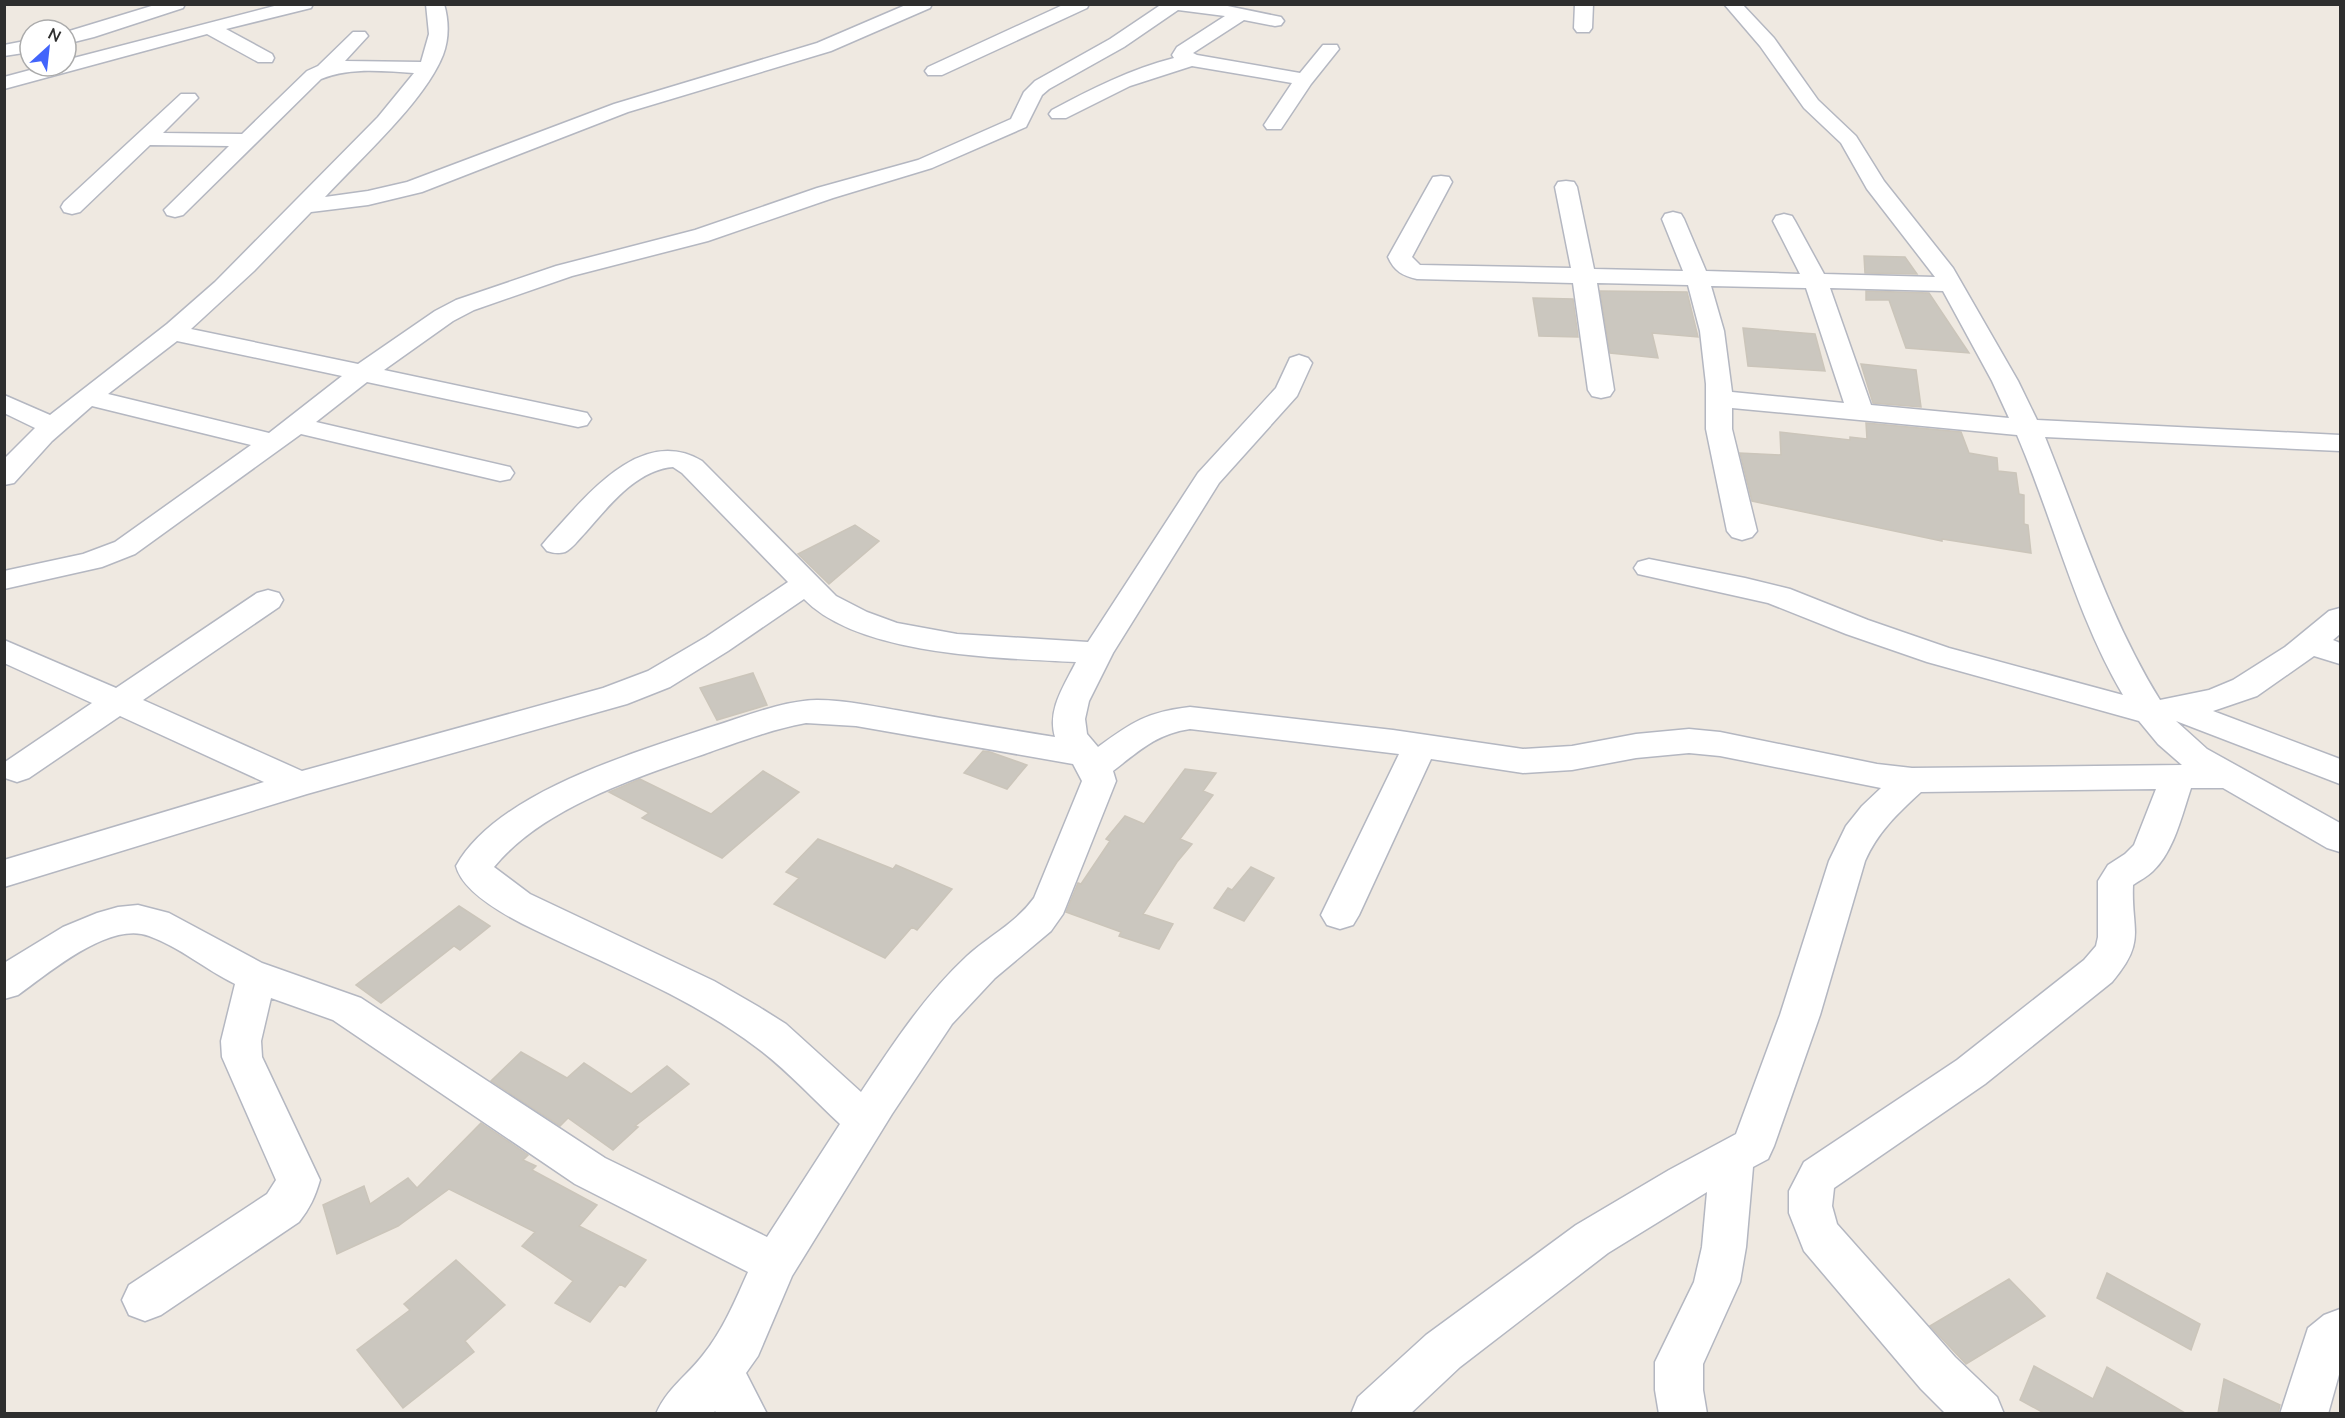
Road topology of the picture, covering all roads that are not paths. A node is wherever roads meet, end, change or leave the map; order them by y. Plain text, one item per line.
1 (177, 4) edge
2 (305, 4) edge
3 (435, 4) edge
4 (924, 4) edge
5 (1081, 4) edge
6 (1175, 4) edge
7 (1584, 4) edge
8 (1732, 4) edge
9 (1215, 7) edge
10 (1241, 14) junction
11 (1275, 21) dead end
12 (210, 28) junction
13 (1583, 28) dead end
14 (78, 34) edge
15 (359, 36) dead end
16 (1330, 49) dead end
17 (265, 58) dead end
18 (1192, 60) junction
19 (427, 68) junction
20 (326, 69) junction
21 (935, 71) dead end
22 (1303, 81) junction
23 (4, 83) edge
24 (188, 98) dead end
25 (1059, 114) dead end
26 (1274, 125) dead end
27 (144, 139) junction
28 (246, 140) junction
29 (1441, 182) dead end
30 (1566, 187) dead end
31 (305, 206) junction
32 (72, 207) dead end
33 (174, 210) dead end
34 (1673, 219) dead end
35 (1784, 221) dead end
36 (1584, 277) junction
37 (1698, 280) junction
38 (1816, 282) junction
39 (1951, 284) junction
40 (172, 332) junction
41 (1299, 363) dead end
42 (362, 373) junction
43 (1601, 390) dead end
44 (88, 398) junction
45 (1719, 399) junction
46 (4, 403) edge
47 (1860, 412) junction
48 (578, 419) dead end
49 (296, 424) junction
50 (52, 426) junction
51 (2026, 428) junction
52 (273, 442) junction
53 (2340, 443) edge
54 (500, 473) dead end
55 (4, 477) edge
56 (1743, 531) dead end
57 (557, 545) dead end
58 (1649, 568) dead end
59 (4, 580) edge
60 (806, 584) junction
61 (268, 600) dead end
62 (2340, 618) edge
63 (2309, 643) junction
64 (4, 650) edge
65 (1097, 653) junction
66 (2340, 654) edge
67 (120, 702) junction
68 (2162, 711) junction
69 (1420, 746) junction
70 (1090, 761) junction
71 (18, 770) dead end
72 (2340, 772) edge
73 (2225, 776) junction
74 (2178, 777) junction
75 (1912, 780) junction
76 (299, 784) junction
77 (2340, 839) edge
78 (4, 874) edge
79 (1340, 915) dead end
80 (256, 976) junction
81 (4, 984) edge
82 (865, 1121) junction
83 (1732, 1158) junction
84 (775, 1263) junction
85 (145, 1300) dead end
86 (2340, 1331) edge
87 (720, 1372) junction
88 (680, 1413) edge
89 (743, 1413) edge
90 (1375, 1413) edge
91 (1683, 1413) edge
92 (1980, 1413) edge
93 (2304, 1413) edge

1 - 14 street
2 - 12 street
3 - 19 street
4 - 31 street
5 - 21 street
6 - 9 street
6 - 42 street
7 - 13 street
8 - 39 street
9 - 10 street
10 - 11 street
10 - 18 street
12 - 17 street
12 - 23 street
15 - 20 street
16 - 22 street
18 - 22 street
18 - 25 street
19 - 20 street
19 - 31 street
20 - 28 street
22 - 26 street
24 - 27 street
27 - 28 street
27 - 32 street
28 - 33 street
29 - 36 street
30 - 36 street
31 - 40 street
34 - 37 street
35 - 38 street
36 - 37 street
36 - 43 street
37 - 38 street
37 - 45 street
38 - 39 street
38 - 47 street
39 - 51 street
40 - 42 street
40 - 44 street
41 - 65 street
42 - 48 street
42 - 49 street
44 - 50 street
44 - 52 street
45 - 47 street
45 - 56 street
46 - 50 street
47 - 51 street
49 - 52 street
49 - 54 street
50 - 55 street
51 - 53 street
51 - 68 street
52 - 59 street
57 - 60 street
58 - 68 street
60 - 65 street
60 - 76 street
61 - 67 street
62 - 63 street
63 - 66 street
63 - 68 street
64 - 67 street
65 - 70 street
67 - 71 street
67 - 76 street
68 - 72 street
68 - 73 street
69 - 70 street
69 - 75 street
69 - 79 street
70 - 82 street
70 - 82 street
73 - 74 street
73 - 77 street
74 - 75 street
74 - 92 street
75 - 83 street
76 - 78 street
80 - 81 street
80 - 84 street
80 - 85 street
82 - 84 street
83 - 90 street
83 - 91 street
84 - 87 street
86 - 93 street
87 - 88 street
87 - 89 street

